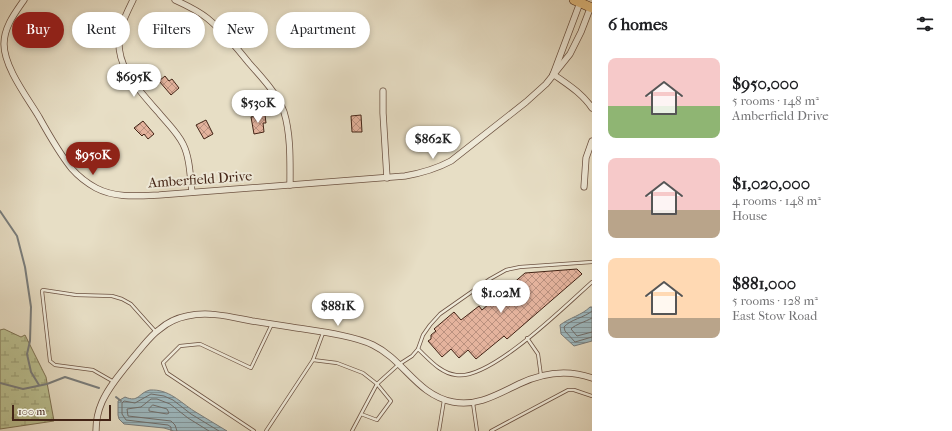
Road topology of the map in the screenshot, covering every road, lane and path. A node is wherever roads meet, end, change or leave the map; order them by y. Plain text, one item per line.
1 (24, 0) edge
2 (133, 0) edge
3 (175, 0) edge
4 (578, 1) edge
5 (592, 6) edge
6 (553, 74) junction
7 (383, 91) dead end
8 (592, 108) edge
9 (592, 141) edge
10 (387, 178) junction
11 (290, 185) junction
12 (584, 187) dead end
13 (192, 192) junction
14 (592, 262) edge
15 (592, 282) edge
16 (273, 324) junction
17 (156, 332) junction
18 (323, 333) junction
19 (527, 338) junction
20 (418, 350) junction
21 (313, 360) junction
22 (398, 365) junction
23 (541, 376) junction
24 (592, 378) edge
25 (114, 382) junction
26 (377, 384) junction
27 (592, 396) edge
28 (444, 400) junction
29 (473, 402) junction
30 (361, 414) junction
31 (96, 431) edge
32 (254, 431) edge
33 (266, 431) edge
34 (352, 431) edge
35 (439, 431) edge
36 (476, 431) edge
37 (491, 431) edge

1 - 13 street, Amberfield Drive
2 - 13 street
3 - 11 street
4 - 5 main road
4 - 6 street, Amberfield Drive
5 - 6 street, Amberfield Drive
6 - 8 street
6 - 10 street, Amberfield Drive
7 - 10 street
9 - 12 street
10 - 11 street, Amberfield Drive
11 - 13 street, Amberfield Drive
14 - 20 lane
15 - 19 lane
16 - 17 street
16 - 18 street
16 - 32 lane
17 - 25 street
17 - 25 lane
18 - 21 lane
18 - 22 street
19 - 20 lane
19 - 23 lane
20 - 22 lane
21 - 26 lane
21 - 33 lane
22 - 26 lane
22 - 28 street
23 - 24 street
23 - 29 street
25 - 31 street
26 - 30 lane
26 - 30 lane
27 - 37 lane
28 - 29 street
28 - 35 lane
29 - 36 lane
30 - 34 lane

